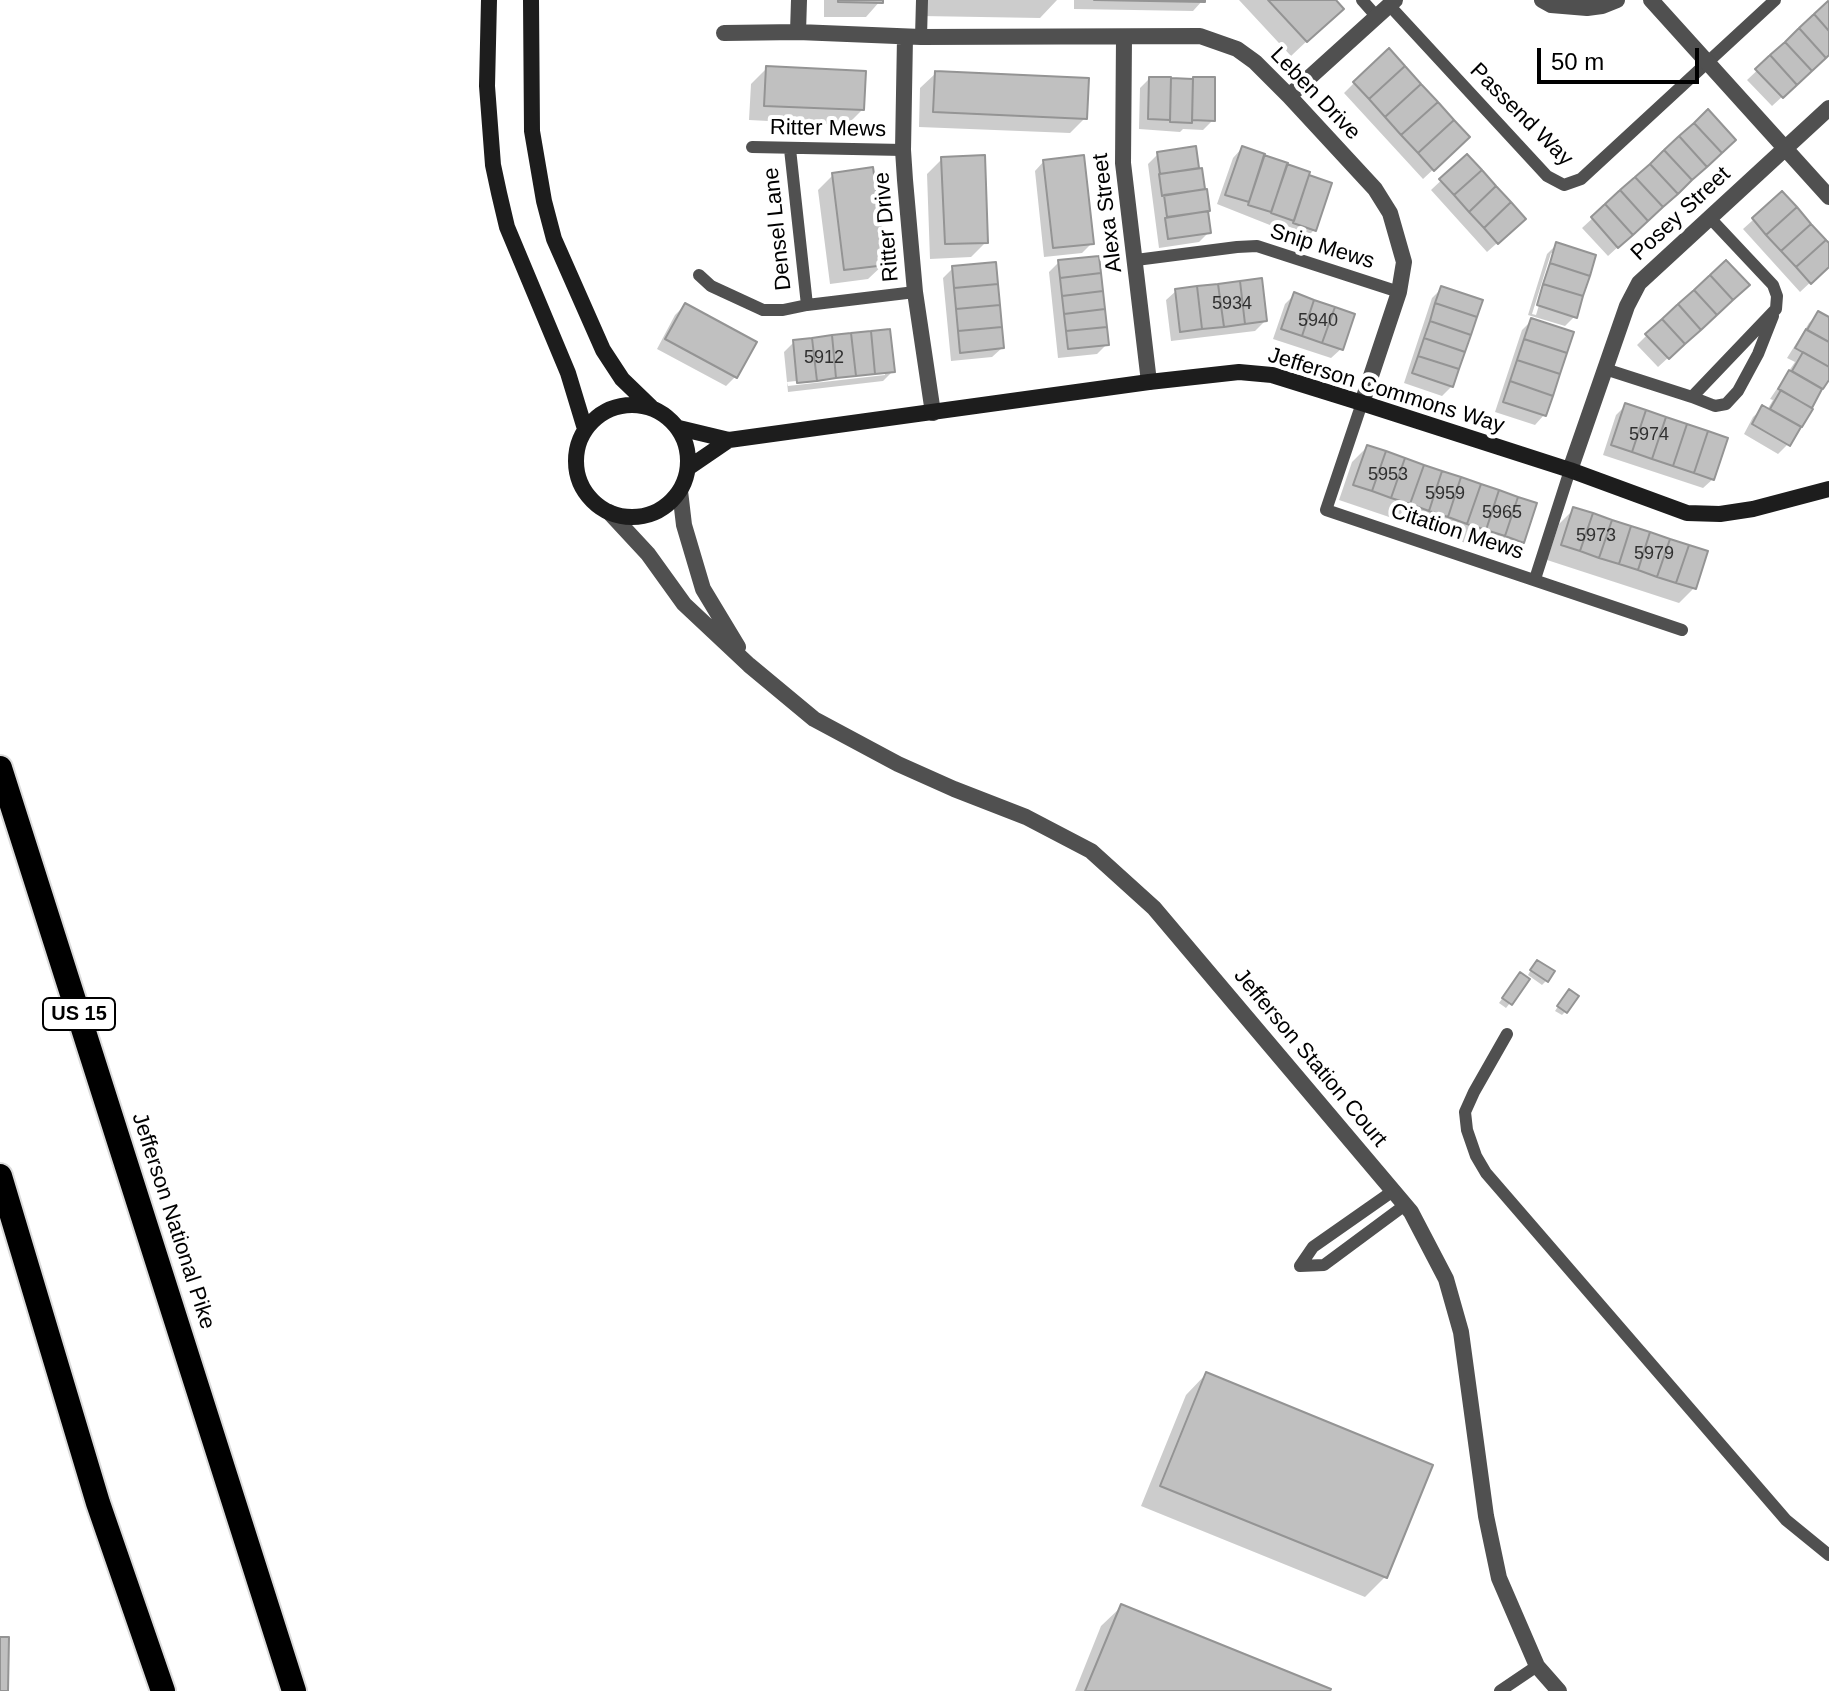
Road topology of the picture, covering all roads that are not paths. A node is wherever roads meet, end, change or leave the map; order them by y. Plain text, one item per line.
1 (489, 0) edge
2 (531, 0) edge
3 (799, 0) edge
4 (922, 0) edge
5 (1362, 0) edge
6 (1542, 0) edge
7 (1617, 0) edge
8 (1651, 0) edge
9 (1775, 0) edge
10 (1387, 7) edge
11 (798, 32) junction
12 (724, 33) dead end
13 (913, 37) junction
14 (1124, 38) junction
15 (1708, 64) junction
16 (1289, 96) junction
17 (1829, 108) edge
18 (752, 147) dead end
19 (790, 149) junction
20 (1784, 149) junction
21 (903, 150) junction
22 (1829, 197) edge
23 (1710, 218) junction
24 (1136, 260) junction
25 (699, 275) dead end
26 (915, 292) junction
27 (1399, 292) junction
28 (807, 305) junction
29 (1776, 309) junction
30 (1605, 369) junction
31 (1149, 382) junction
32 (1692, 397) junction
33 (1362, 403) junction
34 (651, 407) junction
35 (933, 413) junction
36 (679, 428) junction
37 (585, 429) junction
38 (729, 440) junction
39 (688, 468) junction
40 (1570, 470) junction
41 (1829, 489) edge
42 (680, 491) junction
43 (609, 512) junction
44 (1535, 579) junction
45 (1682, 630) dead end
46 (749, 665) junction
47 (0, 768) edge
48 (1507, 1034) dead end
49 (0, 1176) edge
50 (1393, 1191) junction
51 (1405, 1205) junction
52 (98, 1503) junction
53 (1829, 1555) edge
54 (1537, 1666) junction
55 (147, 1691) edge
56 (163, 1691) edge
57 (294, 1691) edge
58 (1500, 1691) edge
59 (1559, 1691) edge

1 - 37 street
2 - 34 street
3 - 11 street
4 - 13 lane
5 - 10 lane
6 - 7 street
8 - 15 street
9 - 15 lane, Passend Way
10 - 15 lane, Passend Way
10 - 16 street
11 - 12 street, Leben Drive
11 - 13 street, Leben Drive
13 - 14 street, Leben Drive
13 - 21 street, Ritter Drive
14 - 16 street, Leben Drive
14 - 24 street, Alexa Street
15 - 20 street
16 - 27 street, Leben Drive
17 - 20 street, Posey Street
18 - 19 lane, Ritter Mews
19 - 21 lane, Ritter Mews
19 - 28 lane, Densel Lane
20 - 22 street
20 - 23 street, Posey Street
21 - 26 street, Ritter Drive
23 - 29 lane
23 - 30 street, Posey Street
24 - 27 lane, Snip Mews
24 - 31 street, Alexa Street
25 - 28 lane
26 - 28 lane
26 - 35 street, Ritter Drive
27 - 33 street, Leben Drive
29 - 32 lane
29 - 32 lane
30 - 32 lane
30 - 40 street, Posey Street
31 - 33 street, Jefferson Commons Way
31 - 35 street, Jefferson Commons Way
33 - 40 street, Jefferson Commons Way
33 - 44 lane, Citation Mews
34 - 36 street
34 - 37 street
35 - 38 street, Jefferson Commons Way
36 - 38 street, Jefferson Commons Way
36 - 39 street
37 - 43 street
38 - 39 street, Jefferson Commons Way
39 - 42 street
40 - 41 street, Jefferson Commons Way
40 - 44 lane
42 - 43 street
42 - 46 street, Jefferson Station Court
43 - 46 street, Jefferson Station Court
44 - 45 lane, Citation Mews
46 - 50 street, Jefferson Station Court
47 - 57 highway, Jefferson National Pike / US 15
48 - 53 lane
49 - 52 highway
50 - 51 street, Jefferson Station Court
50 - 51 lane
51 - 54 street, Jefferson Station Court
52 - 55 highway
52 - 56 highway
54 - 58 lane
54 - 59 street, Jefferson Station Court

